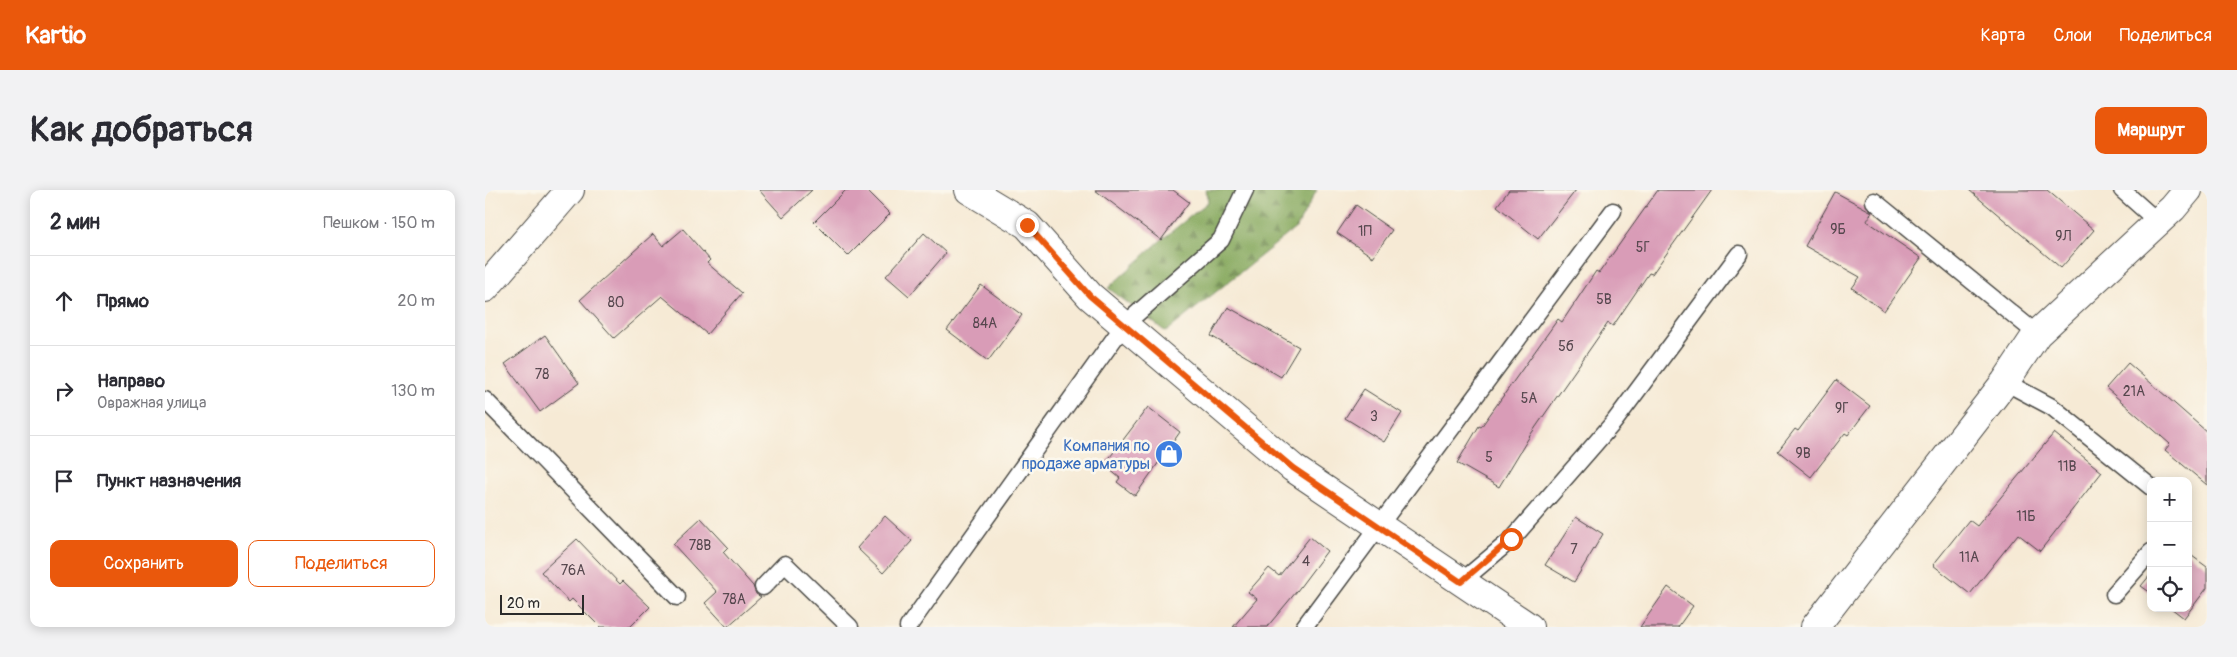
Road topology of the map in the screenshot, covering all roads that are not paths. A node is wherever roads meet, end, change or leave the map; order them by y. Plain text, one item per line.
1 (570, 190) edge
2 (969, 190) edge
3 (1245, 190) edge
4 (2122, 190) edge
5 (2188, 190) edge
6 (1874, 202) dead end
7 (1613, 211) dead end
8 (2158, 222) junction
9 (1739, 254) dead end
10 (485, 288) edge
11 (1124, 325) junction
12 (2037, 334) junction
13 (2005, 382) junction
14 (485, 400) edge
15 (2147, 484) edge
16 (1379, 527) junction
17 (2147, 557) edge
18 (1461, 582) junction
19 (763, 587) dead end
20 (2114, 594) dead end
21 (677, 597) dead end
22 (850, 627) edge
23 (908, 627) edge
24 (1304, 627) edge
25 (1529, 627) edge
26 (1815, 627) edge

1 - 10 street
2 - 11 street
3 - 11 lane
4 - 8 lane
5 - 8 street
6 - 12 lane
7 - 16 lane
8 - 12 street
9 - 18 lane
11 - 16 street
11 - 23 lane
12 - 13 street
13 - 15 lane
13 - 26 street
14 - 21 lane
16 - 18 street
16 - 24 lane
17 - 20 lane
18 - 25 street
19 - 22 lane

